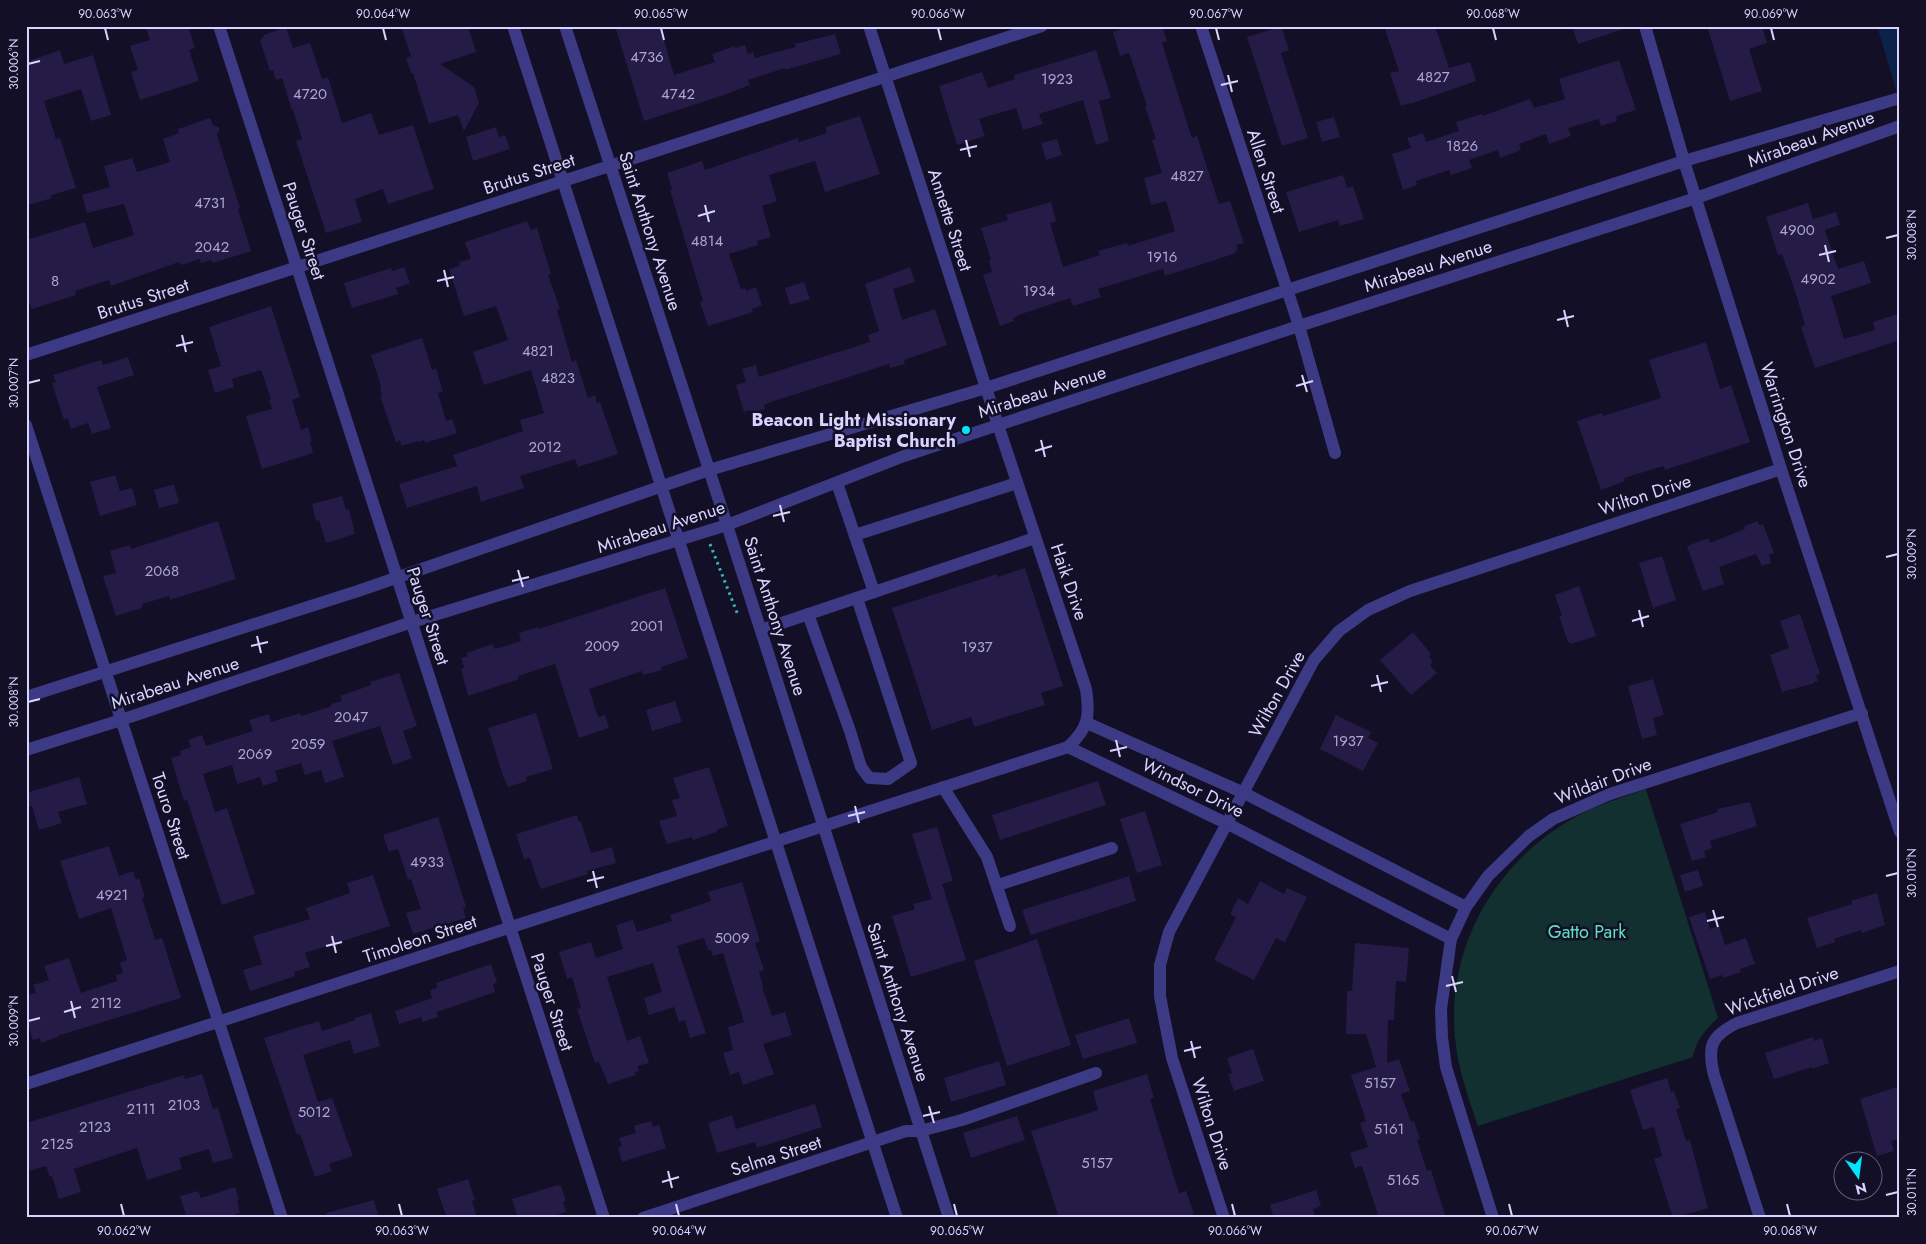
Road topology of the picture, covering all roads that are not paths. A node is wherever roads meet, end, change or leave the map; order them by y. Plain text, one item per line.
1 (219, 26) edge
2 (513, 26) edge
3 (565, 26) edge
4 (869, 26) edge
5 (1042, 26) edge
6 (1201, 26) edge
7 (1645, 26) edge
8 (886, 77) junction
9 (1900, 98) edge
10 (1900, 126) edge
11 (1684, 162) junction
12 (610, 166) junction
13 (563, 182) junction
14 (1696, 198) junction
15 (297, 268) junction
16 (1286, 289) junction
17 (1299, 326) junction
18 (26, 355) edge
19 (986, 388) junction
20 (26, 425) edge
21 (998, 425) junction
22 (1335, 453) dead end
23 (1781, 469) junction
24 (709, 470) junction
25 (836, 483) junction
26 (1017, 483) junction
27 (661, 486) junction
28 (728, 525) junction
29 (855, 536) junction
30 (1035, 538) junction
31 (679, 541) junction
32 (398, 578) junction
33 (874, 592) junction
34 (856, 598) junction
35 (808, 614) junction
36 (412, 622) junction
37 (761, 630) junction
38 (106, 672) junction
39 (26, 697) edge
40 (1862, 713) junction
41 (121, 720) junction
42 (1087, 723) junction
43 (1068, 747) junction
44 (26, 750) edge
45 (943, 787) junction
46 (1244, 793) junction
47 (1228, 824) junction
48 (823, 826) junction
49 (1900, 832) edge
50 (775, 841) junction
51 (1112, 848) dead end
52 (998, 885) junction
53 (1466, 907) junction
54 (1010, 926) dead end
55 (510, 928) junction
56 (1451, 940) junction
57 (1900, 971) edge
58 (219, 1022) junction
59 (1096, 1073) dead end
60 (26, 1084) edge
61 (920, 1131) junction
62 (872, 1142) junction
63 (282, 1218) edge
64 (604, 1218) edge
65 (642, 1218) edge
66 (897, 1218) edge
67 (949, 1218) edge
68 (1224, 1218) edge
69 (1494, 1218) edge
70 (1760, 1218) edge

1 - 15 street, Pauger Street
2 - 13 street
3 - 12 street, Saint Anthony Avenue
4 - 8 street, Annette Street
5 - 8 street, Brutus Street
6 - 16 street, Allen Street
7 - 11 street, Warrington Drive
8 - 12 street, Brutus Street
8 - 19 street, Annette Street
9 - 11 street, Mirabeau Avenue
10 - 14 street, Mirabeau Avenue
11 - 14 street, Warrington Drive
11 - 16 street, Mirabeau Avenue
12 - 13 street, Brutus Street
12 - 24 street, Saint Anthony Avenue
13 - 15 street, Brutus Street
13 - 27 street
14 - 17 street, Mirabeau Avenue
14 - 23 street, Warrington Drive
15 - 18 street, Brutus Street
15 - 32 street, Pauger Street
16 - 17 street, Allen Street
16 - 19 street, Mirabeau Avenue
17 - 21 street, Mirabeau Avenue
17 - 22 street, Allen Street
19 - 21 street, Annette Street
19 - 24 street, Mirabeau Avenue
20 - 38 street, Touro Street
21 - 25 street, Mirabeau Avenue
21 - 26 street, Haik Drive
23 - 40 street, Warrington Drive
23 - 46 street, Wilton Drive
24 - 27 street, Mirabeau Avenue
24 - 28 street, Saint Anthony Avenue
25 - 28 street, Mirabeau Avenue
25 - 29 street
26 - 29 street
26 - 30 street, Haik Drive
27 - 31 street
27 - 32 street, Mirabeau Avenue
28 - 31 street, Mirabeau Avenue
28 - 37 street, Saint Anthony Avenue
29 - 33 street
30 - 33 street
30 - 42 street, Haik Drive
31 - 36 street, Mirabeau Avenue
31 - 50 street
32 - 36 street, Pauger Street
32 - 38 street, Mirabeau Avenue
33 - 34 street
34 - 35 street
34 - 35 street
35 - 37 street
36 - 41 street, Mirabeau Avenue
36 - 55 street, Pauger Street
37 - 48 street, Saint Anthony Avenue
38 - 39 street, Mirabeau Avenue
38 - 41 street, Touro Street
40 - 49 street, Warrington Drive
40 - 53 street, Wildair Drive
41 - 44 street, Mirabeau Avenue
41 - 58 street, Touro Street
42 - 43 street
42 - 46 street, Windsor Drive
43 - 45 street
43 - 47 street, Windsor Drive
45 - 48 street
45 - 52 street
46 - 47 street, Wilton Drive
46 - 53 street, Windsor Drive
47 - 56 street, Windsor Drive
47 - 68 street, Wilton Drive
48 - 50 street, Timoleon Street
48 - 61 street, Saint Anthony Avenue
50 - 55 street, Timoleon Street
50 - 62 street
51 - 52 street
52 - 54 street
53 - 56 street, Wildair Drive
55 - 58 street, Timoleon Street
55 - 64 street, Pauger Street
56 - 69 street, Wildair Drive
57 - 70 street, Wickfield Drive
58 - 60 street, Timoleon Street
58 - 63 street, Touro Street
59 - 61 street, Selma Street
61 - 62 street, Selma Street
61 - 67 street, Saint Anthony Avenue
62 - 65 street, Selma Street
62 - 66 street

